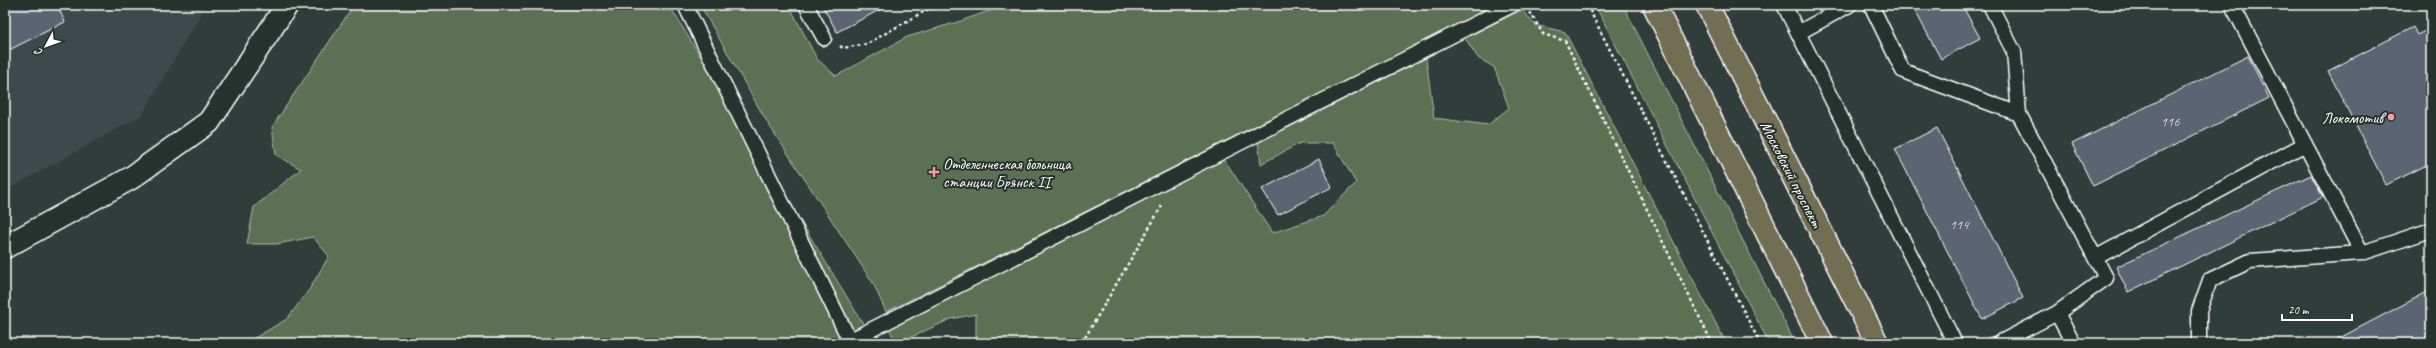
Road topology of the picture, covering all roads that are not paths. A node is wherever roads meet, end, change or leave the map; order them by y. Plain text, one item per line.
1 (287, 5) edge
2 (685, 5) edge
3 (806, 5) edge
4 (1512, 5) edge
5 (1654, 5) edge
6 (1707, 5) edge
7 (1784, 5) edge
8 (1849, 5) edge
9 (1871, 5) edge
10 (1990, 5) edge
11 (2232, 5) edge
12 (1798, 34) junction
13 (824, 38) road end
14 (2019, 114) junction
15 (2304, 144) junction
16 (2431, 230) edge
17 (5, 247) edge
18 (2362, 253) junction
19 (2095, 258) junction
20 (2057, 312) junction
21 (849, 342) edge
22 (1822, 343) edge
23 (1878, 343) edge
24 (1955, 343) edge
25 (1999, 343) edge
26 (2073, 343) edge
27 (2199, 343) edge

1 - 17 street
2 - 21 lane
3 - 13 lane
4 - 21 lane
5 - 22 main road
6 - 23 main road, Московский проспект
7 - 12 lane
8 - 12 lane
9 - 14 lane
10 - 14 lane
11 - 15 lane
12 - 24 lane
14 - 19 lane
15 - 18 lane
15 - 19 lane
16 - 18 lane
18 - 27 lane
19 - 20 lane
20 - 25 lane
20 - 26 lane

